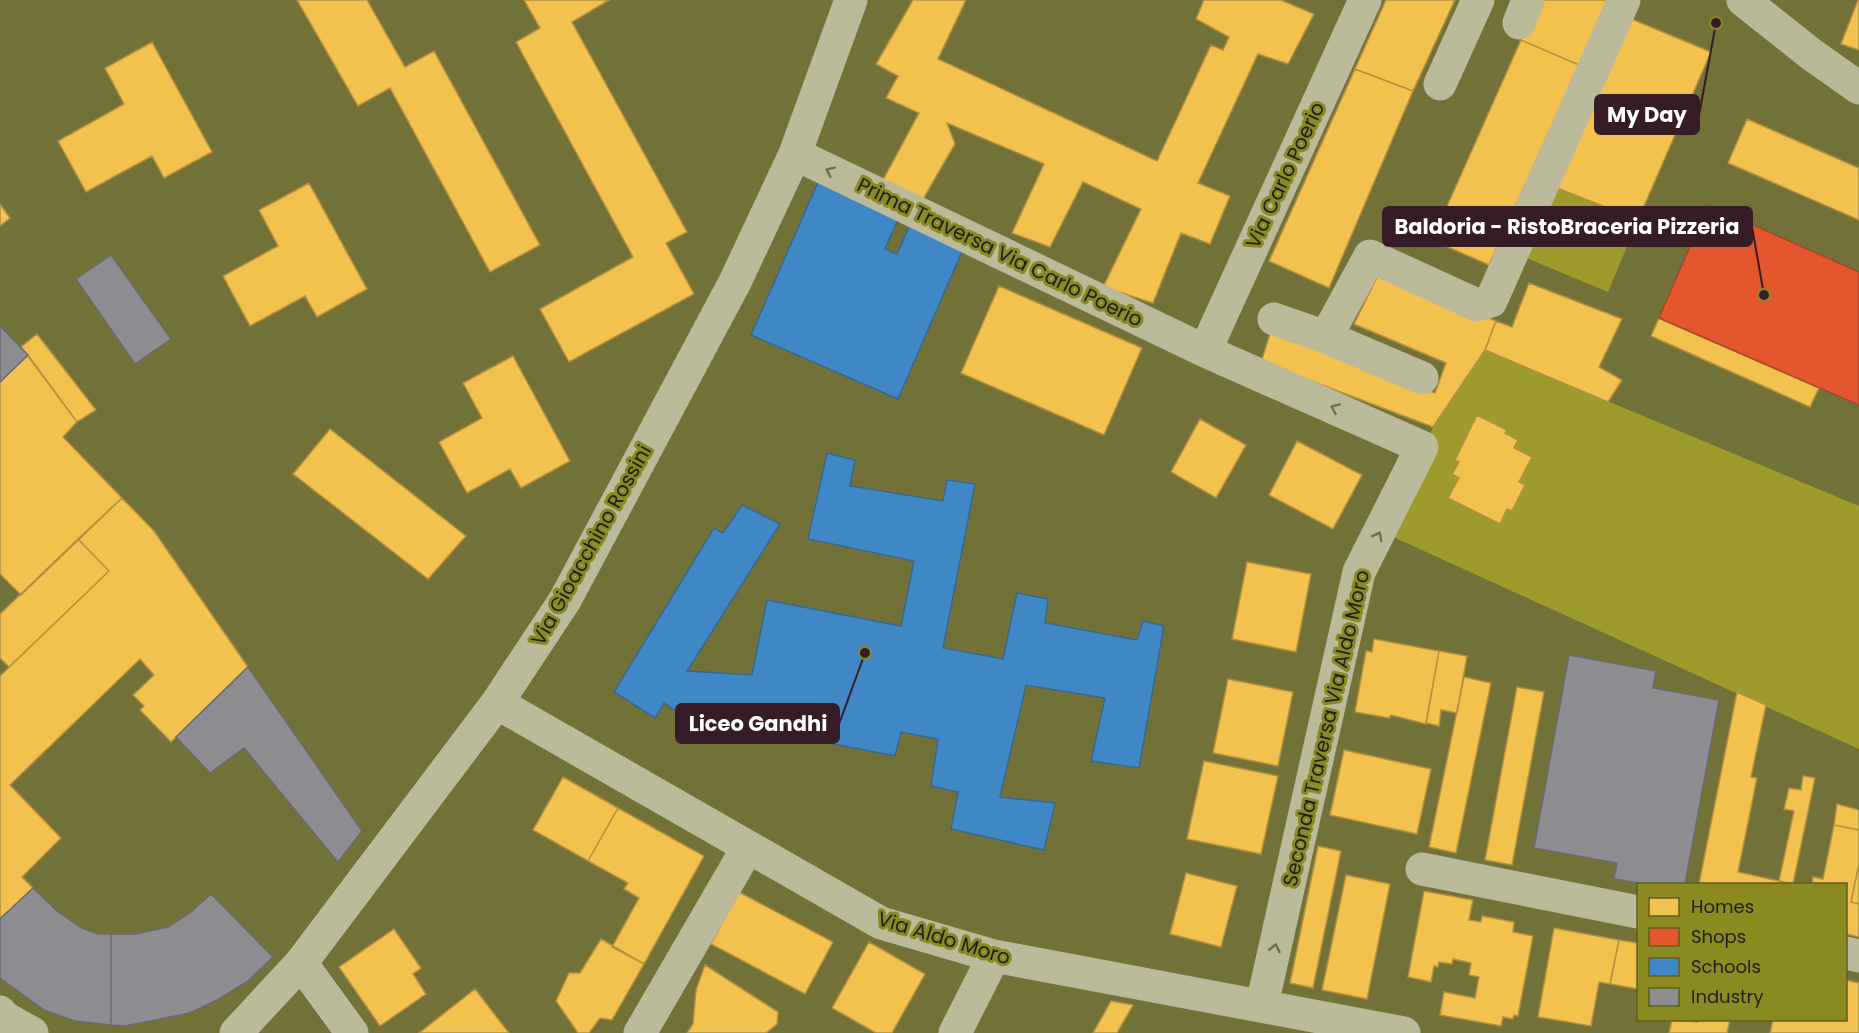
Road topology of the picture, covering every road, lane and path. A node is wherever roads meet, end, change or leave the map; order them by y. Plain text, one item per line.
1 (851, 0) edge
2 (1365, 0) edge
3 (1478, 0) edge
4 (1624, 0) edge
5 (1743, 0) edge
6 (1440, 84) dead end
7 (1859, 87) edge
8 (795, 154) junction
9 (1274, 319) dead end
10 (1326, 337) junction
11 (1205, 351) junction
12 (1422, 378) dead end
13 (497, 703) junction
14 (748, 847) junction
15 (1422, 869) dead end
16 (1637, 912) edge
17 (994, 956) junction
18 (301, 963) junction
19 (1262, 1005) junction
20 (0, 1012) edge
21 (32, 1033) edge
22 (236, 1033) edge
23 (352, 1033) edge
24 (640, 1033) edge
25 (955, 1033) edge
26 (1404, 1033) edge

1 - 8 street, Via Gioacchino Rossini
2 - 11 street, Via Carlo Poerio
3 - 6 street
4 - 10 street
5 - 7 main road
11 -> 8 street, Prima Traversa Via Carlo Poerio
8 - 13 street, Via Gioacchino Rossini
9 - 10 street
10 - 12 street
19 -> 11 street, Seconda Traversa Via Aldo Moro
13 - 14 street, Via Aldo Moro
13 - 18 street, Via Gioacchino Rossini
14 - 17 street, Via Aldo Moro
14 - 24 street
15 - 16 street
17 - 19 street, Via Aldo Moro
17 - 25 street
18 - 22 street, Via Gioacchino Rossini
18 - 23 street
19 - 26 street, Via Aldo Moro
20 - 21 street

